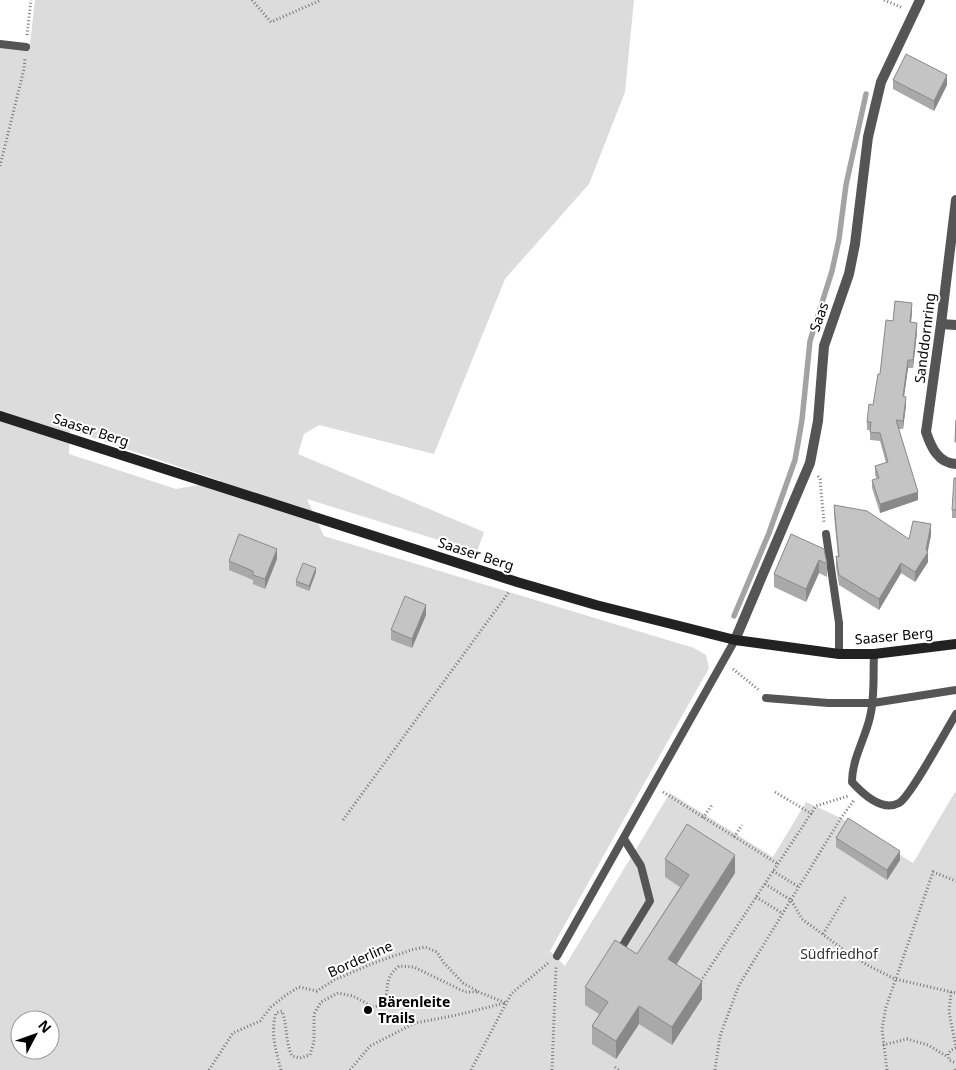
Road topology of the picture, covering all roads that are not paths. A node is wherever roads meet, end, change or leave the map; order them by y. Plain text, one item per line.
1 (920, 0) edge
2 (0, 44) edge
3 (26, 47) road end
4 (956, 200) edge
5 (942, 324) junction
6 (956, 325) edge
7 (0, 416) edge
8 (956, 464) edge
9 (826, 534) road end
10 (736, 640) junction
11 (956, 644) edge
12 (839, 654) junction
13 (874, 654) junction
14 (956, 690) edge
15 (766, 698) road end
16 (872, 703) junction
17 (956, 714) edge
18 (624, 838) junction
19 (620, 950) edge
20 (557, 956) road end

1 - 10 street, Saas
2 - 3 lane
4 - 5 street, Sanddornring
5 - 6 street
5 - 8 street, Sanddornring
7 - 10 street, Saaser Berg
9 - 12 lane
10 - 12 street, Saaser Berg
10 - 18 lane
11 - 13 street, Saaser Berg
12 - 13 street, Saaser Berg
13 - 16 lane
14 - 16 lane
15 - 16 lane
16 - 17 lane
18 - 19 lane
18 - 20 lane

